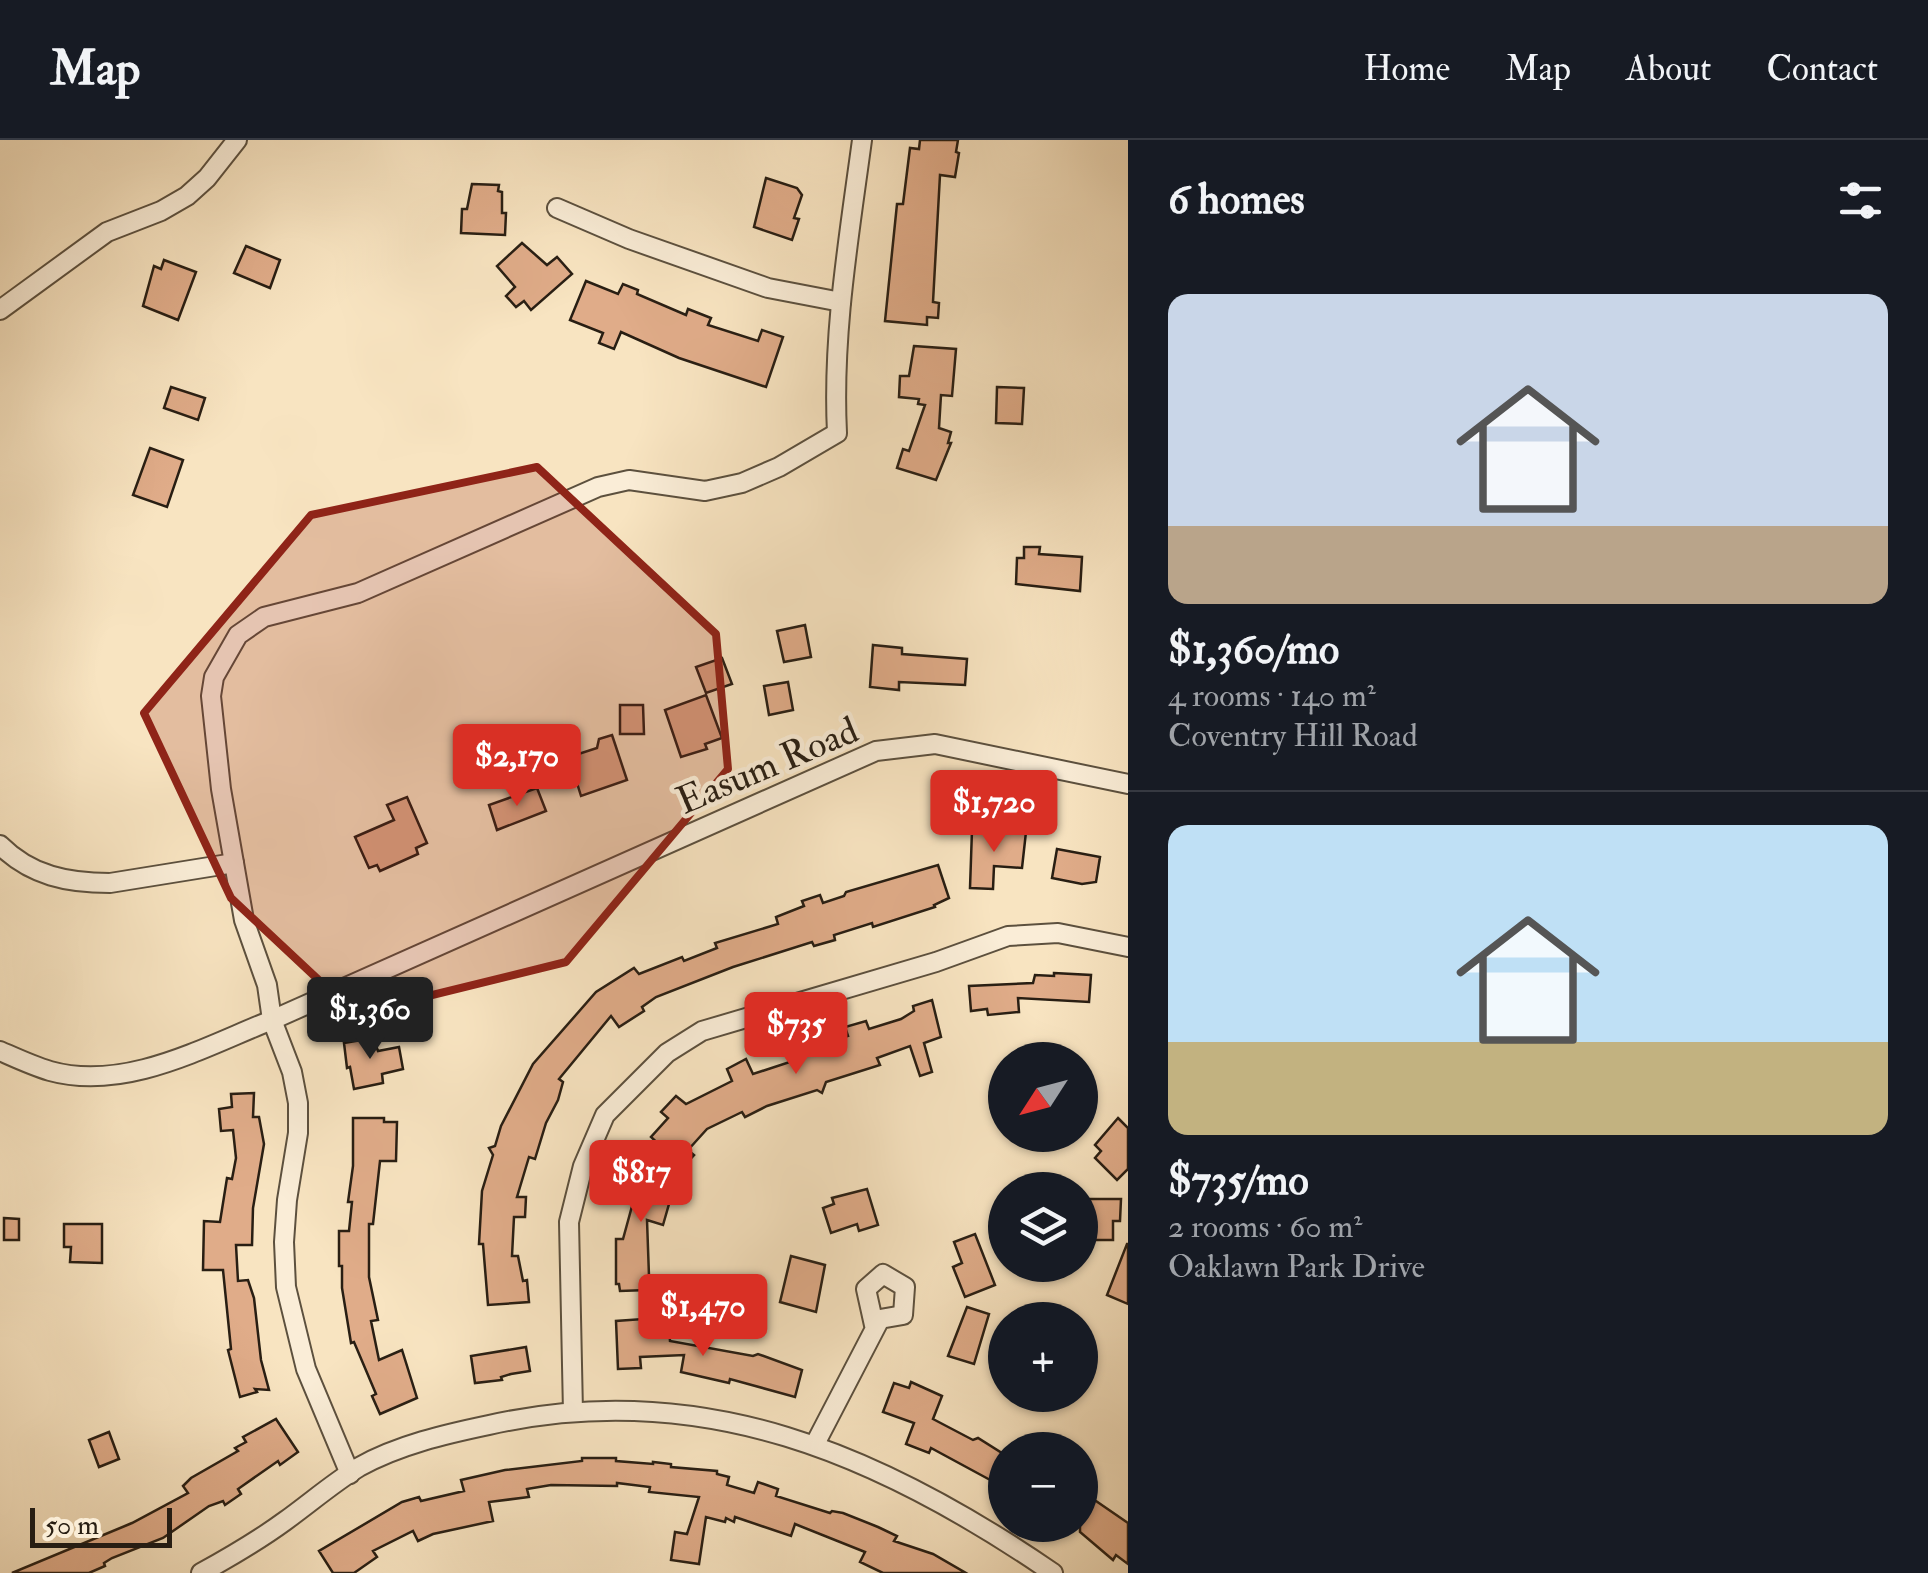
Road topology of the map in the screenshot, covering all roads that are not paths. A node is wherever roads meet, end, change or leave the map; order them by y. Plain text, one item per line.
1 (237, 140) edge
2 (862, 140) edge
3 (557, 208) dead end
4 (841, 302) junction
5 (0, 310) edge
6 (1128, 784) edge
7 (0, 845) edge
8 (234, 863) junction
9 (1128, 947) edge
10 (272, 1020) junction
11 (0, 1051) edge
12 (874, 1325) dead end
13 (573, 1412) junction
14 (815, 1444) junction
15 (350, 1474) junction
16 (202, 1573) edge
17 (1053, 1573) edge

1 - 5 street
2 - 4 street
3 - 4 street
4 - 8 street
6 - 10 street, Easum Road
7 - 8 street
8 - 10 street
9 - 13 street
10 - 11 street, Easum Road
10 - 15 street
12 - 14 street
13 - 14 street
13 - 15 street
14 - 17 street
15 - 16 street

